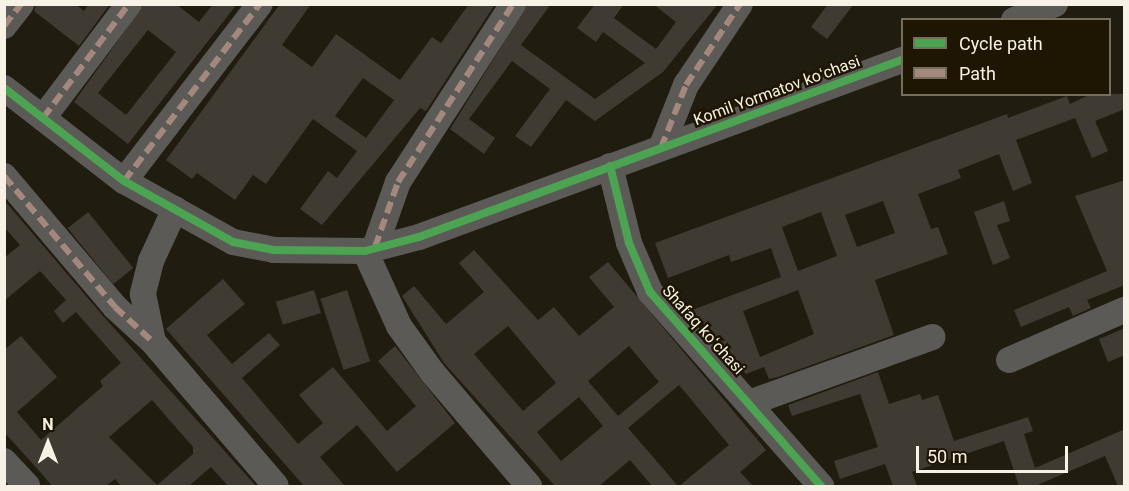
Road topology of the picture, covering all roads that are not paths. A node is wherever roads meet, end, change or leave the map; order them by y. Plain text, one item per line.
1 (21, 4) edge
2 (129, 4) edge
3 (260, 4) edge
4 (513, 4) edge
5 (740, 4) edge
6 (1055, 4) edge
7 (1019, 18) edge
8 (4, 26) edge
9 (901, 61) edge
10 (4, 88) edge
11 (43, 118) junction
12 (661, 148) junction
13 (610, 166) junction
14 (4, 176) edge
15 (124, 181) junction
16 (175, 209) junction
17 (370, 249) junction
18 (1125, 310) edge
19 (932, 338) dead end
20 (153, 342) junction
21 (1010, 360) dead end
22 (749, 403) junction
23 (4, 461) edge
24 (27, 486) edge
25 (276, 486) edge
26 (529, 486) edge
27 (821, 486) edge

1 - 8 street
2 - 11 street
3 - 15 street
4 - 17 street
5 - 12 street
6 - 7 street
9 - 12 street, Komil Yormatov koʻchasi
10 - 11 street, Komil Yormatov koʻchasi
11 - 15 street, Komil Yormatov koʻchasi
12 - 13 street, Komil Yormatov koʻchasi
13 - 17 street, Komil Yormatov koʻchasi
13 - 22 street, Shafaq koʻchasi
14 - 20 street
15 - 16 street, Komil Yormatov koʻchasi
16 - 17 street, Komil Yormatov koʻchasi
16 - 20 street
17 - 26 street
18 - 21 street
19 - 22 street
20 - 25 street
22 - 27 street, Shafaq koʻchasi
23 - 24 street

